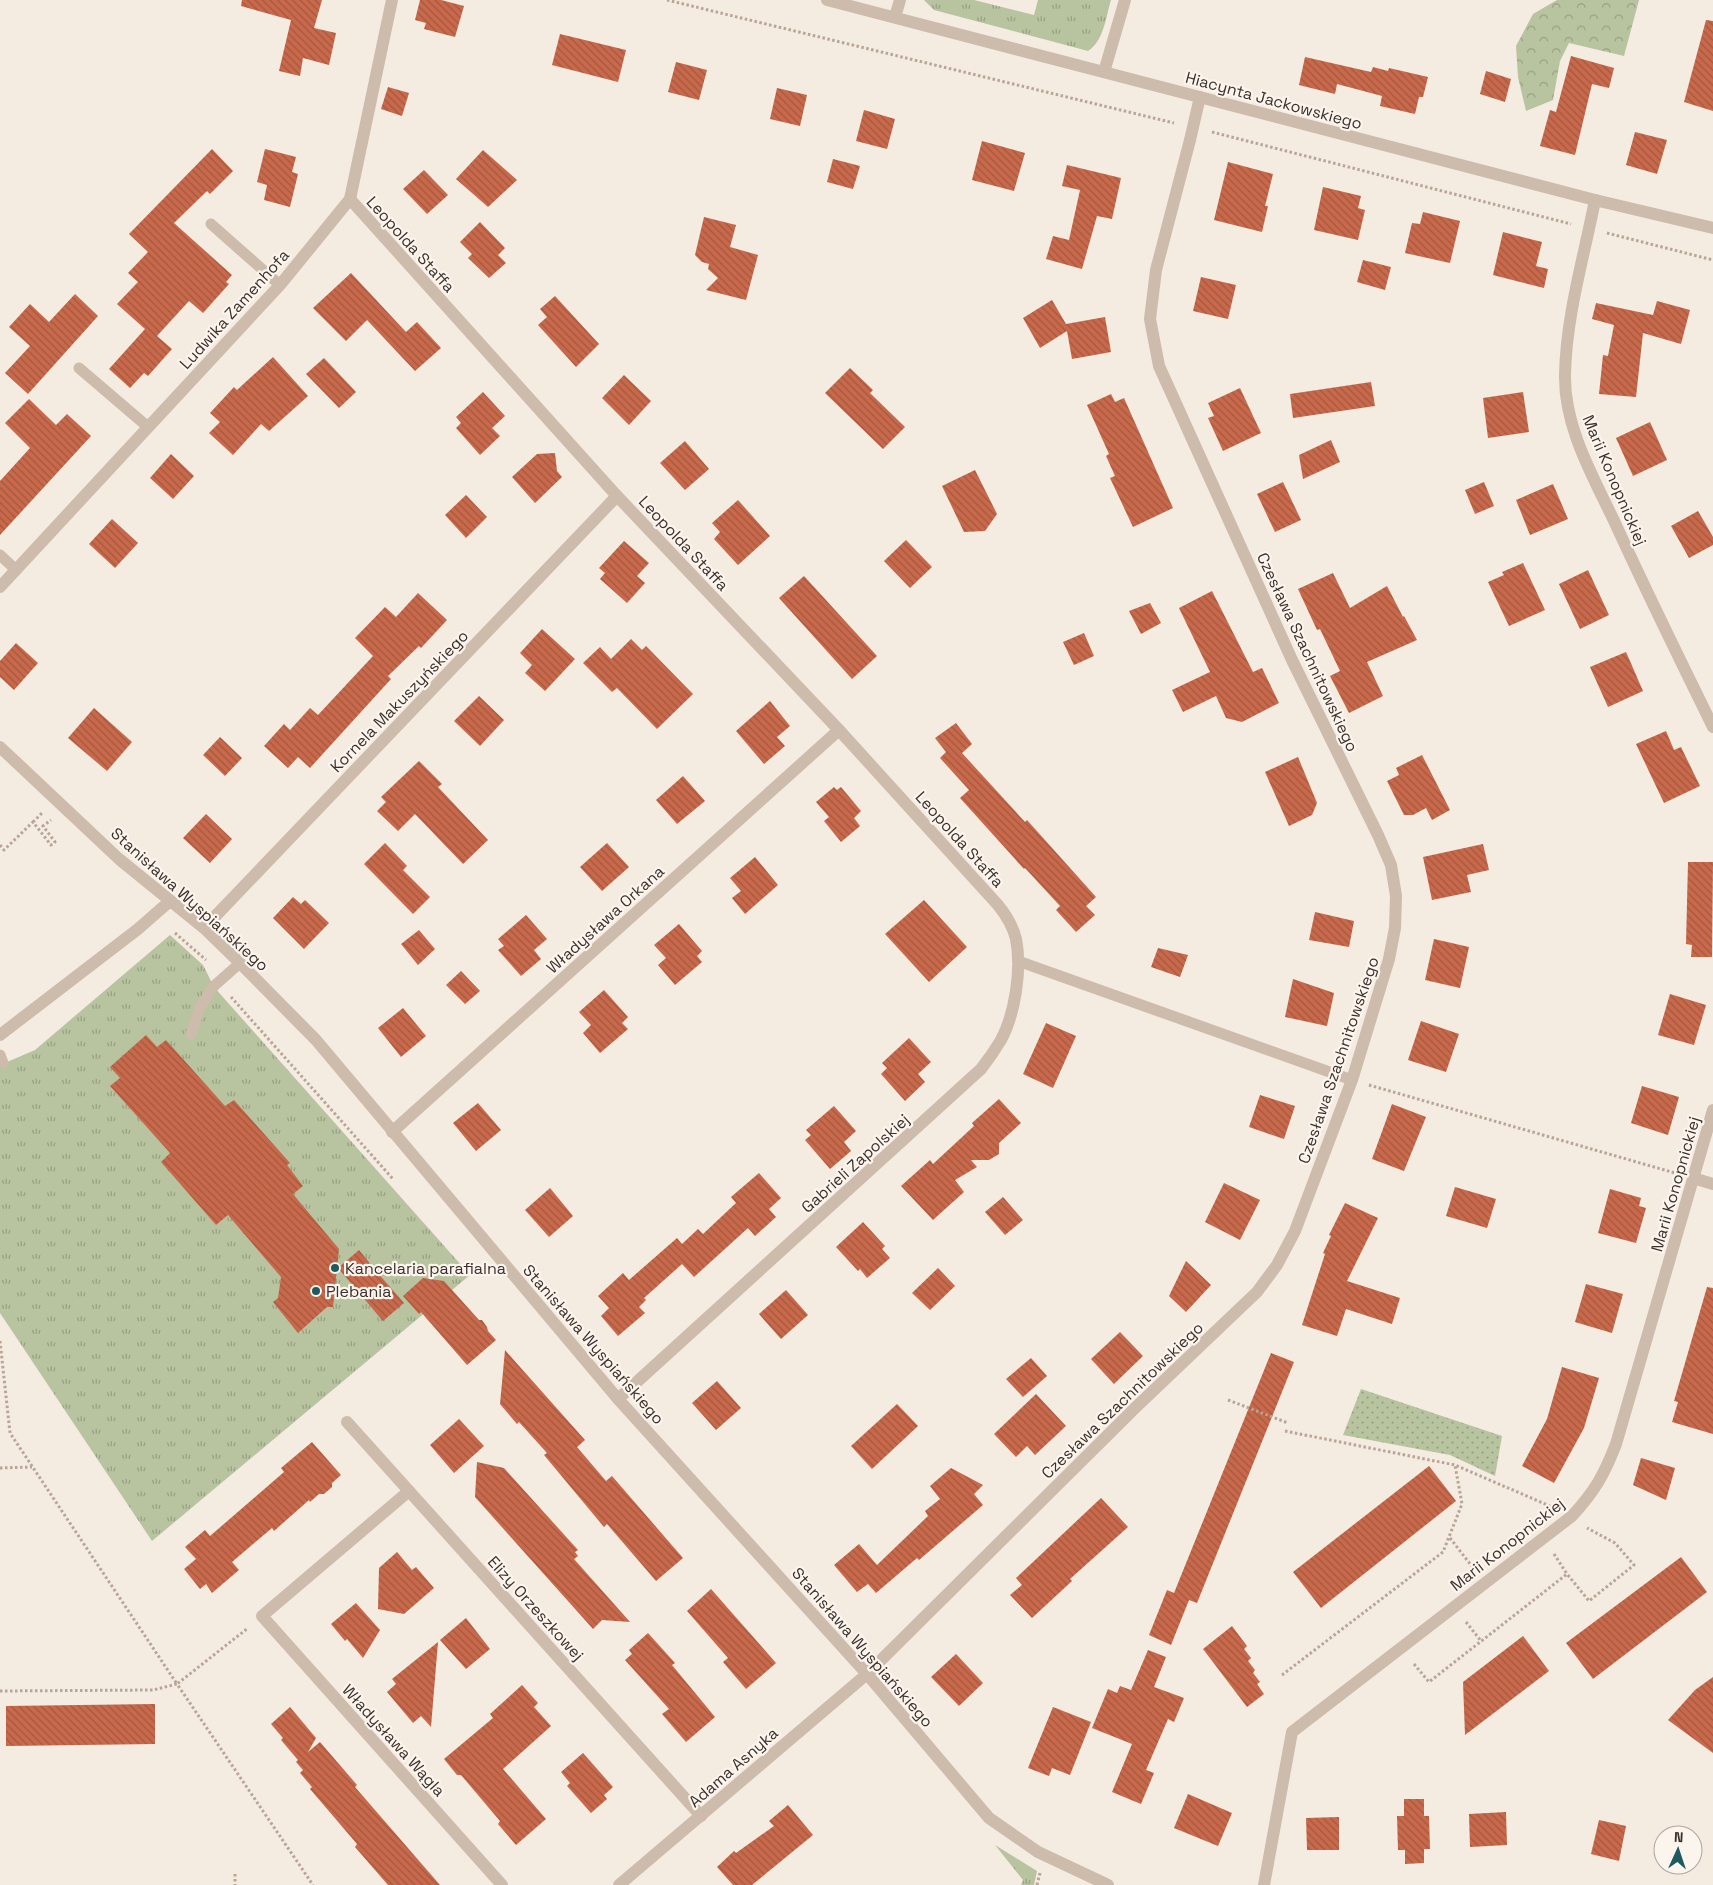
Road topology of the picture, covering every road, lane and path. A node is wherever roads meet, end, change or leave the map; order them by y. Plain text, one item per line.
1 (392, 0) edge
2 (827, 0) edge
3 (900, 0) edge
4 (1125, 0) edge
5 (895, 18) junction
6 (1104, 72) junction
7 (1200, 97) junction
8 (350, 199) junction
9 (1595, 200) junction
10 (211, 224) dead end
11 (1713, 228) edge
12 (280, 285) junction
13 (80, 368) dead end
14 (148, 427) junction
15 (617, 496) junction
16 (0, 555) edge
17 (16, 570) junction
18 (0, 587) edge
19 (1713, 727) edge
20 (839, 730) junction
21 (0, 746) edge
22 (43, 812) dead end
23 (52, 820) dead end
24 (33, 822) junction
25 (0, 845) edge
26 (170, 901) junction
27 (998, 905) joint
28 (204, 928) junction
29 (1018, 961) junction
30 (240, 963) junction
31 (225, 977) junction
32 (191, 1034) dead end
33 (0, 1035) edge
34 (1352, 1080) junction
35 (1713, 1110) edge
36 (392, 1132) junction
37 (1693, 1178) junction
38 (393, 1179) dead end
39 (1713, 1184) edge
40 (0, 1341) edge
41 (618, 1399) junction
42 (1228, 1400) dead end
43 (347, 1422) dead end
44 (1288, 1423) dead end
45 (1285, 1431) dead end
46 (1455, 1465) junction
47 (33, 1467) junction
48 (0, 1468) edge
49 (409, 1491) junction
50 (1572, 1516) junction
51 (1450, 1538) junction
52 (1484, 1583) junction
53 (262, 1616) junction
54 (1401, 1648) junction
55 (867, 1674) junction
56 (1282, 1675) dead end
57 (177, 1684) junction
58 (0, 1691) edge
59 (701, 1816) junction
60 (235, 1874) dead end
61 (235, 1885) edge
62 (313, 1885) edge
63 (502, 1885) edge
64 (619, 1885) edge
65 (1108, 1885) edge
66 (1264, 1885) edge

1 - 8 street, Ludwika Zamenhofa
2 - 5 street, Hiacynta Jackowskiego
3 - 5 street
4 - 6 street
5 - 6 street, Hiacynta Jackowskiego
6 - 7 street, Hiacynta Jackowskiego
7 - 9 street, Hiacynta Jackowskiego
7 - 34 street, Czesława Szachnitowskiego
8 - 12 street, Ludwika Zamenhofa
8 - 15 street, Leopolda Staffa
9 - 11 street, Hiacynta Jackowskiego
9 - 19 street, Marii Konopnickiej
10 - 12 lane
12 - 14 street, Ludwika Zamenhofa
13 - 14 lane
14 - 17 street, Ludwika Zamenhofa
15 - 20 street, Leopolda Staffa
15 - 28 street, Kornela Makuszyńskiego
16 - 17 lane
17 - 18 street, Ludwika Zamenhofa
20 - 27 street, Leopolda Staffa
20 - 36 street, Władysława Orkana
21 - 26 street, Stanisława Wyspiańskiego
22 - 24 path
23 - 24 path
24 - 25 path
26 - 28 street, Stanisława Wyspiańskiego
26 - 33 street
27 - 29 street, Gabrieli Zapolskiej
28 - 30 street, Stanisława Wyspiańskiego
29 - 34 lane
29 - 41 street, Gabrieli Zapolskiej
30 - 31 lane
30 - 36 street, Stanisława Wyspiańskiego
31 - 32 lane
31 - 38 path
34 - 37 path
34 - 55 street, Czesława Szachnitowskiego
35 - 37 street, Marii Konopnickiej
36 - 41 street, Stanisława Wyspiańskiego
37 - 39 street
37 - 50 street, Marii Konopnickiej
40 - 47 path
41 - 55 street, Stanisława Wyspiańskiego
42 - 44 path
43 - 49 street, Elizy Orzeszkowej
45 - 46 path
46 - 50 path
46 - 51 path
47 - 48 path
47 - 57 path
49 - 53 street
49 - 59 street, Elizy Orzeszkowej
50 - 52 street, Marii Konopnickiej
50 - 54 path
51 - 52 path
51 - 56 path
52 - 54 street, Marii Konopnickiej
53 - 57 path
53 - 63 street, Władysława Wągla
54 - 66 street, Marii Konopnickiej
55 - 59 street, Adama Asnyka
55 - 65 street, Stanisława Wyspiańskiego
57 - 58 path
57 - 62 path
59 - 64 street, Adama Asnyka
60 - 61 path

